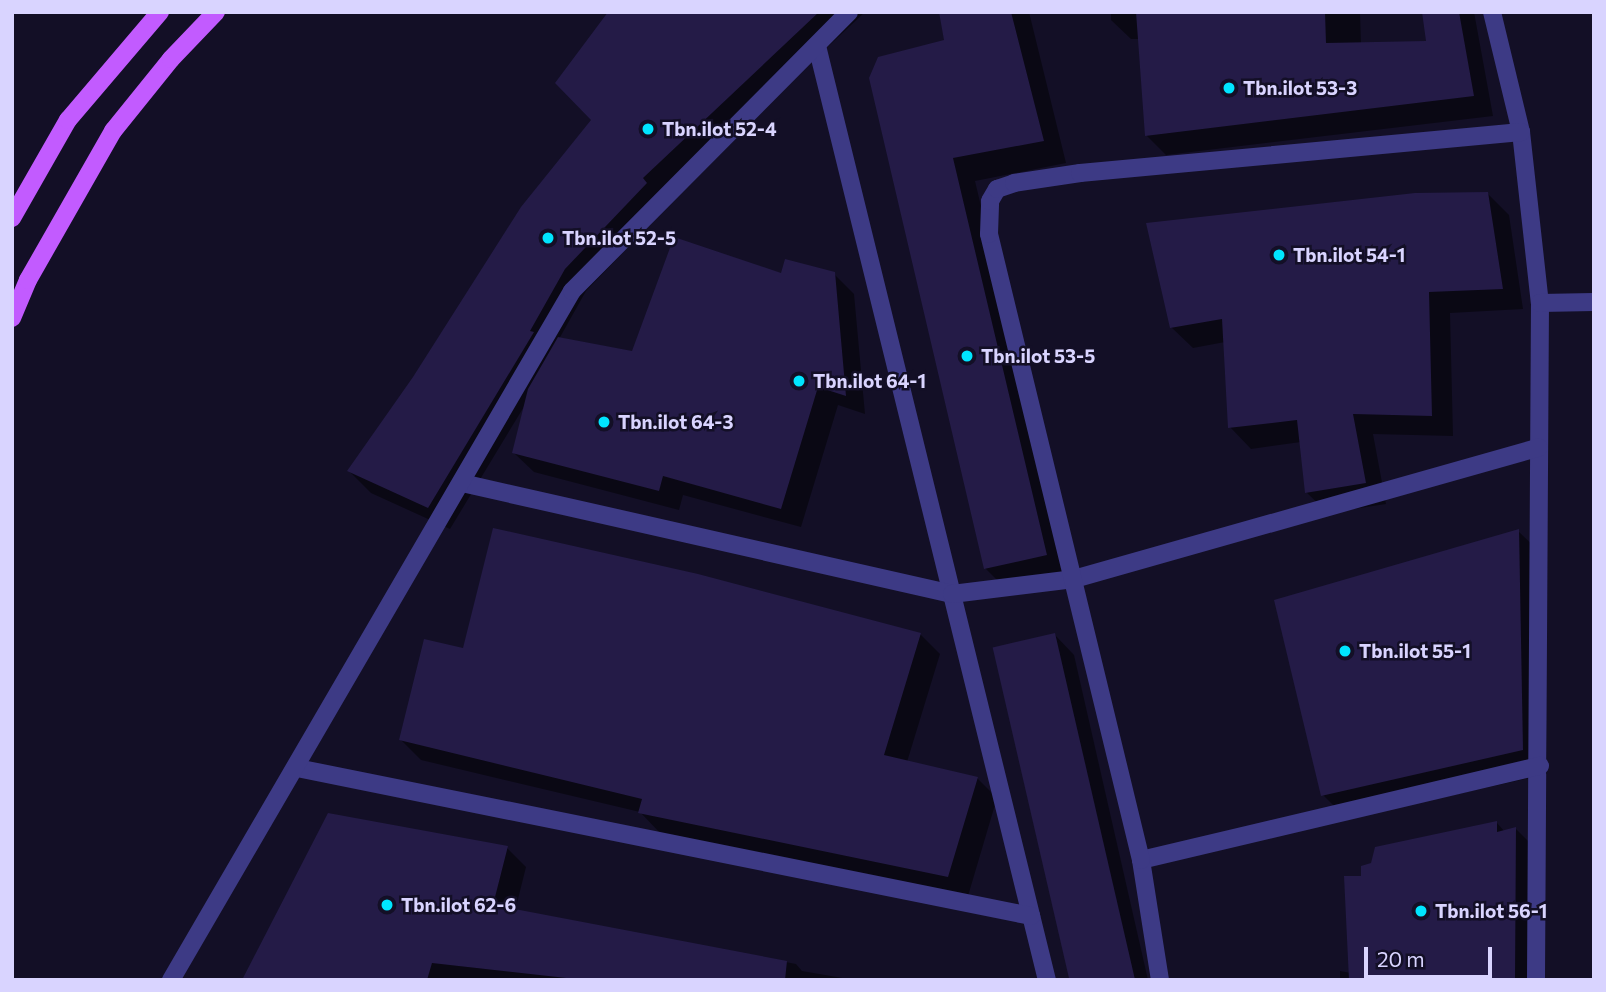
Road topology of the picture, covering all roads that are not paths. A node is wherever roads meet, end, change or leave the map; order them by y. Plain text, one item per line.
1 (160, 12) edge
2 (216, 12) edge
3 (849, 12) edge
4 (1492, 12) edge
5 (817, 46) junction
6 (1521, 132) junction
7 (12, 218) edge
8 (1594, 302) edge
9 (1540, 303) junction
10 (12, 318) edge
11 (1539, 447) junction
12 (462, 482) junction
13 (1074, 579) junction
14 (952, 594) junction
15 (1540, 766) junction
16 (297, 768) junction
17 (1141, 860) junction
18 (1031, 916) junction
19 (172, 980) edge
20 (1047, 980) edge
21 (1160, 980) edge
22 (1536, 980) edge

1 - 7 main road
2 - 10 main road
3 - 5 street
4 - 6 street
5 - 12 street
5 - 14 street
6 - 9 street
6 - 13 street
8 - 9 street
9 - 11 street
11 - 13 street
11 - 15 street
12 - 14 street
12 - 16 street
13 - 14 street
13 - 17 street
14 - 18 street
15 - 17 street
15 - 22 street
16 - 18 street
16 - 19 street
17 - 21 street
18 - 20 street

